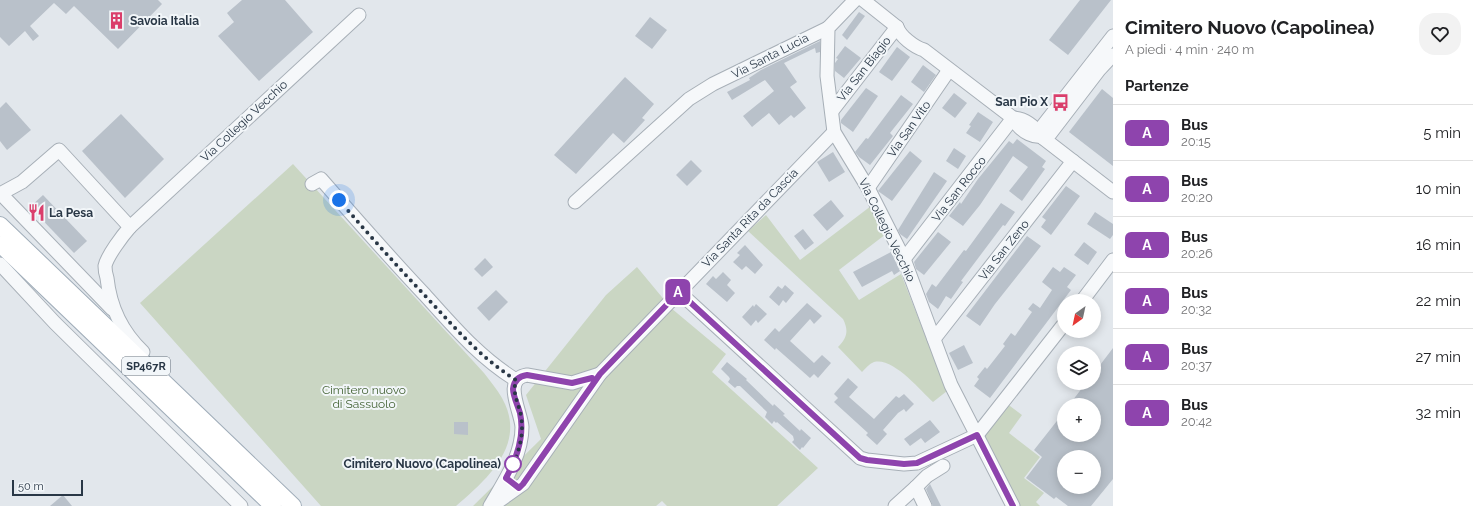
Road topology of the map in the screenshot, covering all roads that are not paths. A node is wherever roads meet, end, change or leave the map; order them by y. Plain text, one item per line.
1 (855, 0) edge
2 (863, 0) edge
3 (359, 15) dead end
4 (896, 27) junction
5 (828, 28) junction
6 (1113, 36) edge
7 (1113, 55) edge
8 (949, 70) junction
9 (832, 110) junction
10 (1013, 118) junction
11 (834, 132) junction
12 (1043, 138) junction
13 (1073, 161) junction
14 (312, 184) dead end
15 (868, 188) junction
16 (1113, 192) edge
17 (0, 194) edge
18 (574, 202) dead end
19 (0, 225) edge
20 (130, 227) junction
21 (0, 244) edge
22 (904, 259) junction
23 (1113, 260) edge
24 (0, 264) edge
25 (679, 292) junction
26 (1087, 294) edge
27 (116, 314) junction
28 (1057, 333) edge
29 (934, 339) junction
30 (600, 374) junction
31 (516, 380) junction
32 (201, 418) junction
33 (977, 435) junction
34 (943, 466) dead end
35 (506, 478) junction
36 (916, 487) junction
37 (519, 488) junction
38 (241, 506) edge
39 (273, 506) edge
40 (293, 506) edge
41 (491, 506) edge
42 (894, 506) edge
43 (925, 506) edge
44 (1013, 506) edge

1 - 5 street
2 - 4 street
3 - 20 street, Via Collegio Vecchio
4 - 8 street
4 - 9 street, Via San Biagio
5 - 9 street, Via Collegio Vecchio
5 - 18 street, Via Santa Lucia
6 - 12 street
7 - 12 street
8 - 10 street
8 - 15 street, Via San Vito
9 - 11 street, Via Collegio Vecchio
10 - 12 street
10 - 22 street, Via San Rocco
11 - 15 street, Via Collegio Vecchio
11 - 25 street, Via Santa Rita da Cascia
12 - 13 street
13 - 16 street
13 - 29 street, Via San Zeno
14 - 31 street
15 - 22 street, Via Collegio Vecchio
17 - 20 street
17 - 27 street
19 - 32 main road, SP467R
20 - 27 street, Via Collegio Vecchio
21 - 39 main road, SP467R
22 - 29 street, Via Collegio Vecchio
23 - 26 street
24 - 38 street
25 - 30 street, Via Santa Rita da Cascia
25 - 33 street
27 - 32 street, Via Collegio Vecchio
28 - 33 street
29 - 33 street, Via Collegio Vecchio
30 - 31 street, Via Santa Rita da Cascia
30 - 37 street, Via Santa Rita da Cascia
31 - 35 street, Via Santa Rita da Cascia
32 - 40 main road, SP467R
33 - 44 street, Via Collegio Vecchio
34 - 36 street
35 - 37 street
35 - 41 street, Via Santa Rita da Cascia
36 - 42 street
36 - 43 street
37 - 41 street, Via Santa Rita da Cascia

